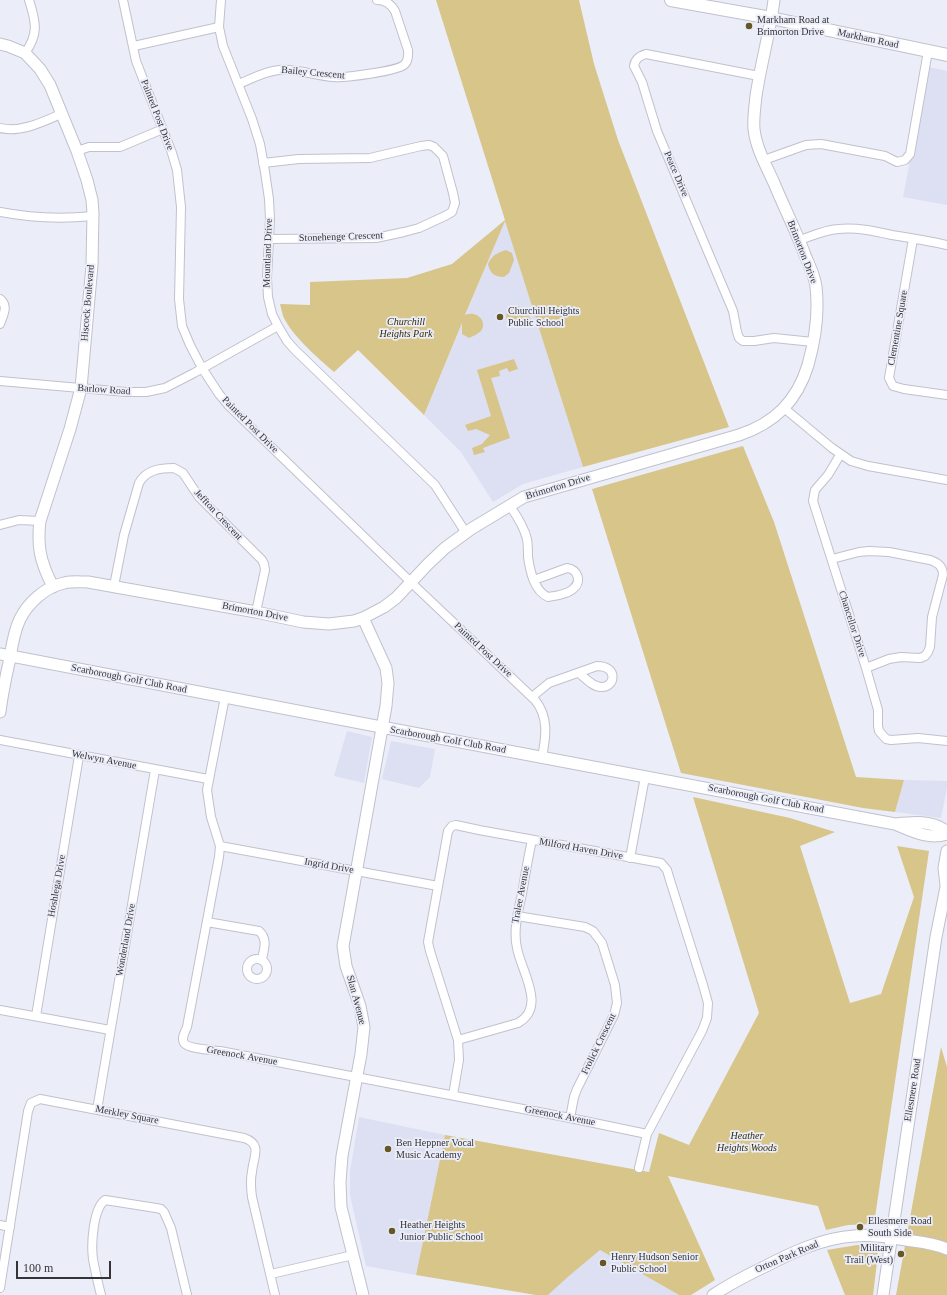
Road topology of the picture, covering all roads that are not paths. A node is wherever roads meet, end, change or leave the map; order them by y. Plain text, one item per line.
1 (29, 0) edge
2 (123, 0) edge
3 (221, 0) edge
4 (377, 0) edge
5 (671, 0) edge
6 (774, 0) edge
7 (771, 18) junction
8 (219, 27) junction
9 (0, 44) edge
10 (134, 46) junction
11 (928, 51) junction
12 (25, 53) junction
13 (947, 55) edge
14 (759, 76) junction
15 (239, 84) junction
16 (61, 114) junction
17 (0, 128) edge
18 (163, 129) junction
19 (77, 151) junction
20 (764, 160) junction
21 (263, 163) junction
22 (0, 212) edge
23 (93, 216) junction
24 (270, 239) junction
25 (913, 239) junction
26 (800, 240) junction
27 (947, 244) edge
28 (0, 299) edge
29 (0, 324) edge
30 (278, 326) junction
31 (813, 342) junction
32 (202, 368) junction
33 (0, 381) edge
34 (81, 388) junction
35 (947, 395) edge
36 (784, 408) junction
37 (840, 455) junction
38 (947, 480) edge
39 (510, 506) junction
40 (40, 521) junction
41 (0, 525) edge
42 (466, 533) junction
43 (832, 559) junction
44 (534, 580) junction
45 (410, 582) junction
46 (114, 586) junction
47 (53, 587) junction
48 (256, 612) junction
49 (364, 618) junction
50 (5, 655) edge
51 (866, 668) junction
52 (579, 673) dead end
53 (532, 697) junction
54 (225, 698) junction
55 (0, 712) edge
56 (382, 727) junction
57 (0, 740) edge
58 (947, 741) edge
59 (79, 756) junction
60 (542, 757) junction
61 (155, 770) junction
62 (645, 777) junction
63 (208, 779) junction
64 (947, 833) edge
65 (532, 840) junction
66 (220, 846) junction
67 (947, 851) edge
68 (630, 858) junction
69 (356, 871) junction
70 (946, 884) edge
71 (438, 886) junction
72 (517, 916) junction
73 (207, 922) junction
74 (262, 959) dead end
75 (0, 1010) edge
76 (36, 1016) junction
77 (110, 1030) junction
78 (458, 1040) junction
79 (357, 1077) junction
80 (453, 1095) junction
81 (97, 1110) junction
82 (570, 1118) junction
83 (647, 1134) junction
84 (638, 1168) dead end
85 (0, 1225) edge
86 (10, 1227) junction
87 (892, 1237) junction
88 (947, 1248) edge
89 (353, 1255) junction
90 (271, 1274) junction
91 (0, 1288) edge
92 (101, 1295) edge
93 (186, 1295) edge
94 (275, 1295) edge
95 (363, 1295) edge
96 (712, 1295) edge
97 (882, 1295) edge

1 - 12 street
2 - 10 street, Painted Post Drive
3 - 8 street, Mountland Drive
4 - 15 street, Bailey Crescent
5 - 7 main road, Markham Road
6 - 7 street, Brimorton Drive
7 - 11 main road, Markham Road
7 - 14 street, Brimorton Drive
8 - 10 street
8 - 15 street, Mountland Drive
9 - 12 street, Hiscock Boulevard
10 - 18 street, Painted Post Drive
11 - 13 main road, Markham Road
11 - 20 street
12 - 16 street, Hiscock Boulevard
14 - 20 street, Brimorton Drive
14 - 31 street, Peace Drive
15 - 21 street, Mountland Drive
16 - 17 street
16 - 19 street, Hiscock Boulevard
18 - 19 street
18 - 32 street, Painted Post Drive
19 - 23 street, Hiscock Boulevard
20 - 26 street, Brimorton Drive
21 - 24 street, Mountland Drive
21 - 24 street, Stonehenge Crescent
22 - 23 street
23 - 34 street, Hiscock Boulevard
24 - 30 street, Mountland Drive
25 - 26 street
25 - 27 street
25 - 35 street, Clementine Square
26 - 31 street, Brimorton Drive
28 - 29 street
30 - 32 street, Barlow Road
30 - 42 street, Mountland Drive
31 - 36 street, Brimorton Drive
32 - 34 street, Barlow Road
32 - 45 street, Painted Post Drive
33 - 34 street, Barlow Road
34 - 40 street, Hiscock Boulevard
36 - 37 street
36 - 39 street, Brimorton Drive
37 - 38 street
37 - 43 street, Chancellor Drive
39 - 42 street, Brimorton Drive
39 - 44 street
40 - 41 street
40 - 47 street, Hiscock Boulevard
42 - 45 street, Brimorton Drive
43 - 51 street, Chancellor Drive
43 - 51 street
44 - 44 street
45 - 49 street, Brimorton Drive
45 - 53 street, Painted Post Drive
46 - 47 street, Brimorton Drive
46 - 48 street, Brimorton Drive
46 - 48 street, Jeffton Crescent
47 - 50 street, Brimorton Drive
48 - 49 street, Brimorton Drive
49 - 56 street, Slan Avenue
50 - 54 street, Scarborough Golf Club Road
50 - 55 street, Brimorton Drive
51 - 58 street, Chancellor Drive
52 - 53 street
53 - 60 street, Painted Post Drive
54 - 56 street, Scarborough Golf Club Road
54 - 63 street, Greenock Avenue
56 - 60 street, Scarborough Golf Club Road
56 - 69 street, Slan Avenue
57 - 59 street, Welwyn Avenue
59 - 61 street, Welwyn Avenue
59 - 76 street, Hoshlega Drive
60 - 62 street, Scarborough Golf Club Road
61 - 63 street, Welwyn Avenue
61 - 77 street, Wonderland Drive
62 - 64 street, Scarborough Golf Club Road
62 - 68 street
63 - 66 street, Greenock Avenue
65 - 68 street, Milford Haven Drive
65 - 71 street, Milford Haven Drive
65 - 72 street, Tralee Avenue
66 - 69 street, Ingrid Drive
66 - 73 street, Greenock Avenue
67 - 70 street, Ellesmere Road
68 - 83 street, Milford Haven Drive
69 - 71 street, Ingrid Drive
69 - 79 street, Slan Avenue
70 - 87 street, Ellesmere Road
71 - 78 street, Milford Haven Drive
72 - 78 street, Tralee Avenue
72 - 82 street, Frolick Crescent
73 - 74 street
73 - 79 street, Greenock Avenue
75 - 76 street
76 - 77 street
77 - 81 street, Wonderland Drive
78 - 80 street, Milford Haven Drive
79 - 80 street, Greenock Avenue
79 - 89 street, Slan Avenue
80 - 82 street, Greenock Avenue
81 - 86 street, Merkley Square
81 - 90 street, Merkley Square
82 - 83 street, Greenock Avenue
83 - 84 street, Milford Haven Drive
85 - 86 street
86 - 91 street, Merkley Square
87 - 88 street, Orton Park Road
87 - 96 street, Orton Park Road
87 - 97 street, Ellesmere Road
89 - 90 street
89 - 95 street, Slan Avenue
90 - 94 street, Merkley Square
92 - 93 street

